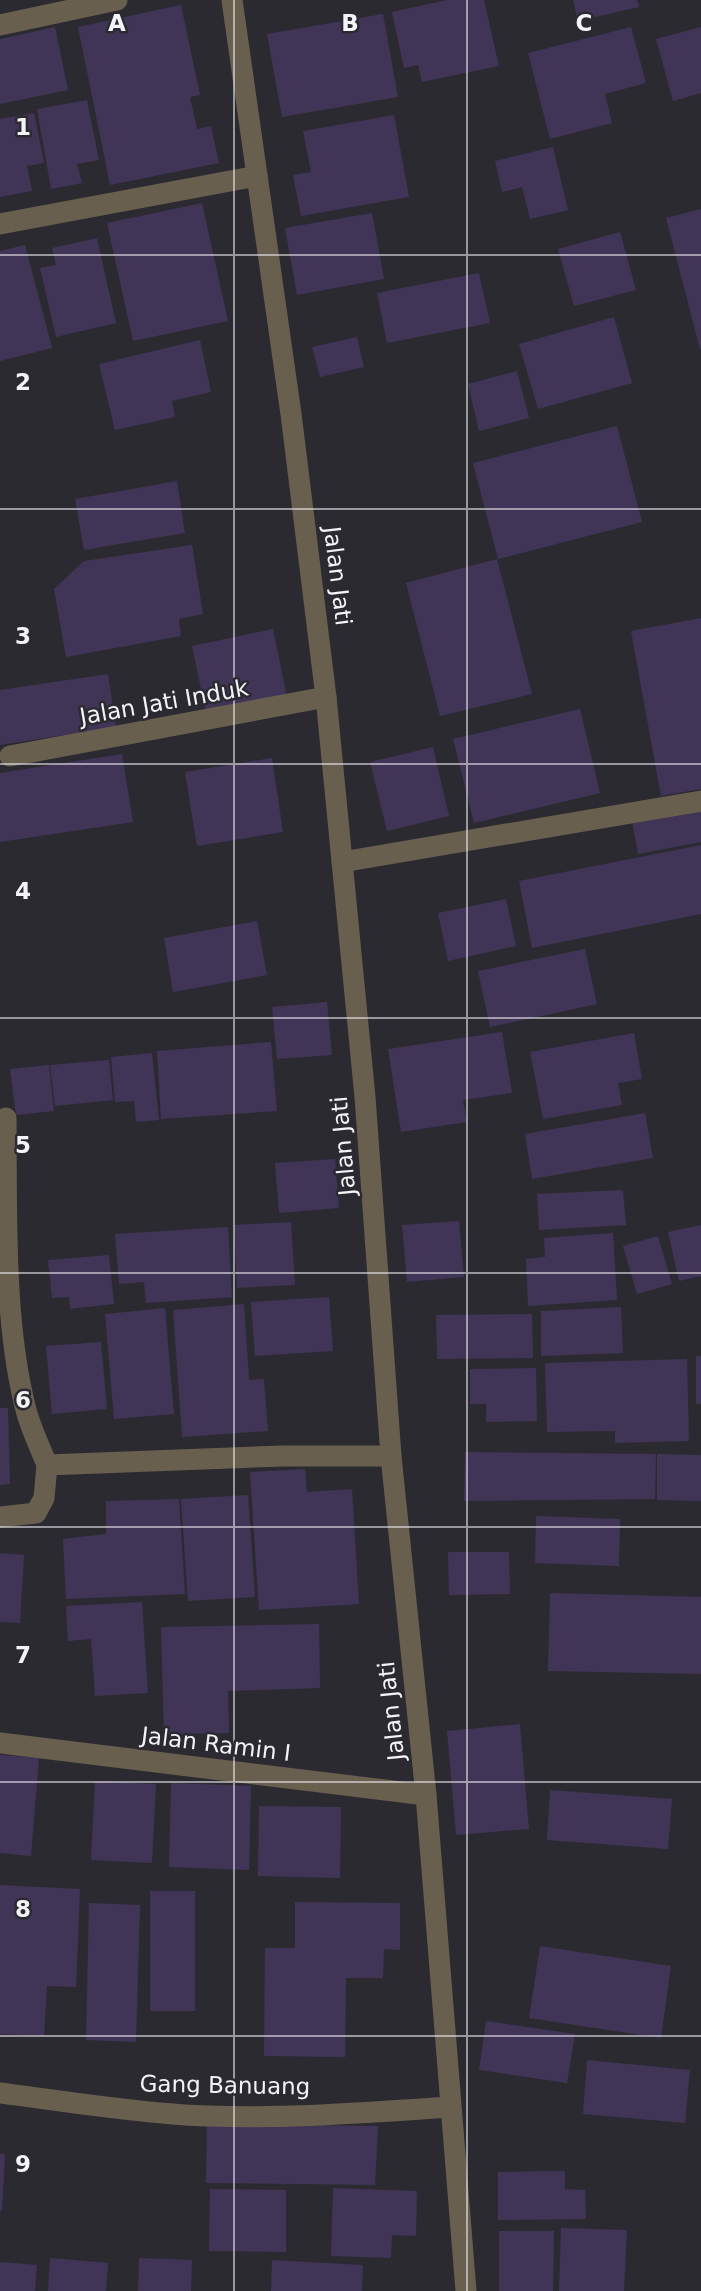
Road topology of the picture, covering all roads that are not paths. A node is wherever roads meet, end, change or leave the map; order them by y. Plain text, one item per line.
1 (117, 0) edge
2 (232, 0) edge
3 (0, 26) edge
4 (257, 176) junction
5 (0, 224) edge
6 (326, 697) junction
7 (10, 756) dead end
8 (701, 801) edge
9 (342, 862) junction
10 (6, 1118) dead end
11 (391, 1456) junction
12 (47, 1465) junction
13 (0, 1517) edge
14 (0, 1743) edge
15 (426, 1796) junction
16 (0, 2093) edge
17 (450, 2107) junction
18 (466, 2291) edge

1 - 3 street
2 - 4 street, Jalan Jati
4 - 5 street
4 - 6 street, Jalan Jati
6 - 7 street, Jalan Jati Induk
6 - 9 street, Jalan Jati
8 - 9 street
9 - 11 street, Jalan Jati
10 - 12 street
11 - 12 street
11 - 15 street, Jalan Jati
12 - 13 street
14 - 15 street, Jalan Ramin I
15 - 17 street, Jalan Jati
16 - 17 street, Gang Banuang
17 - 18 street, Jalan Jati

